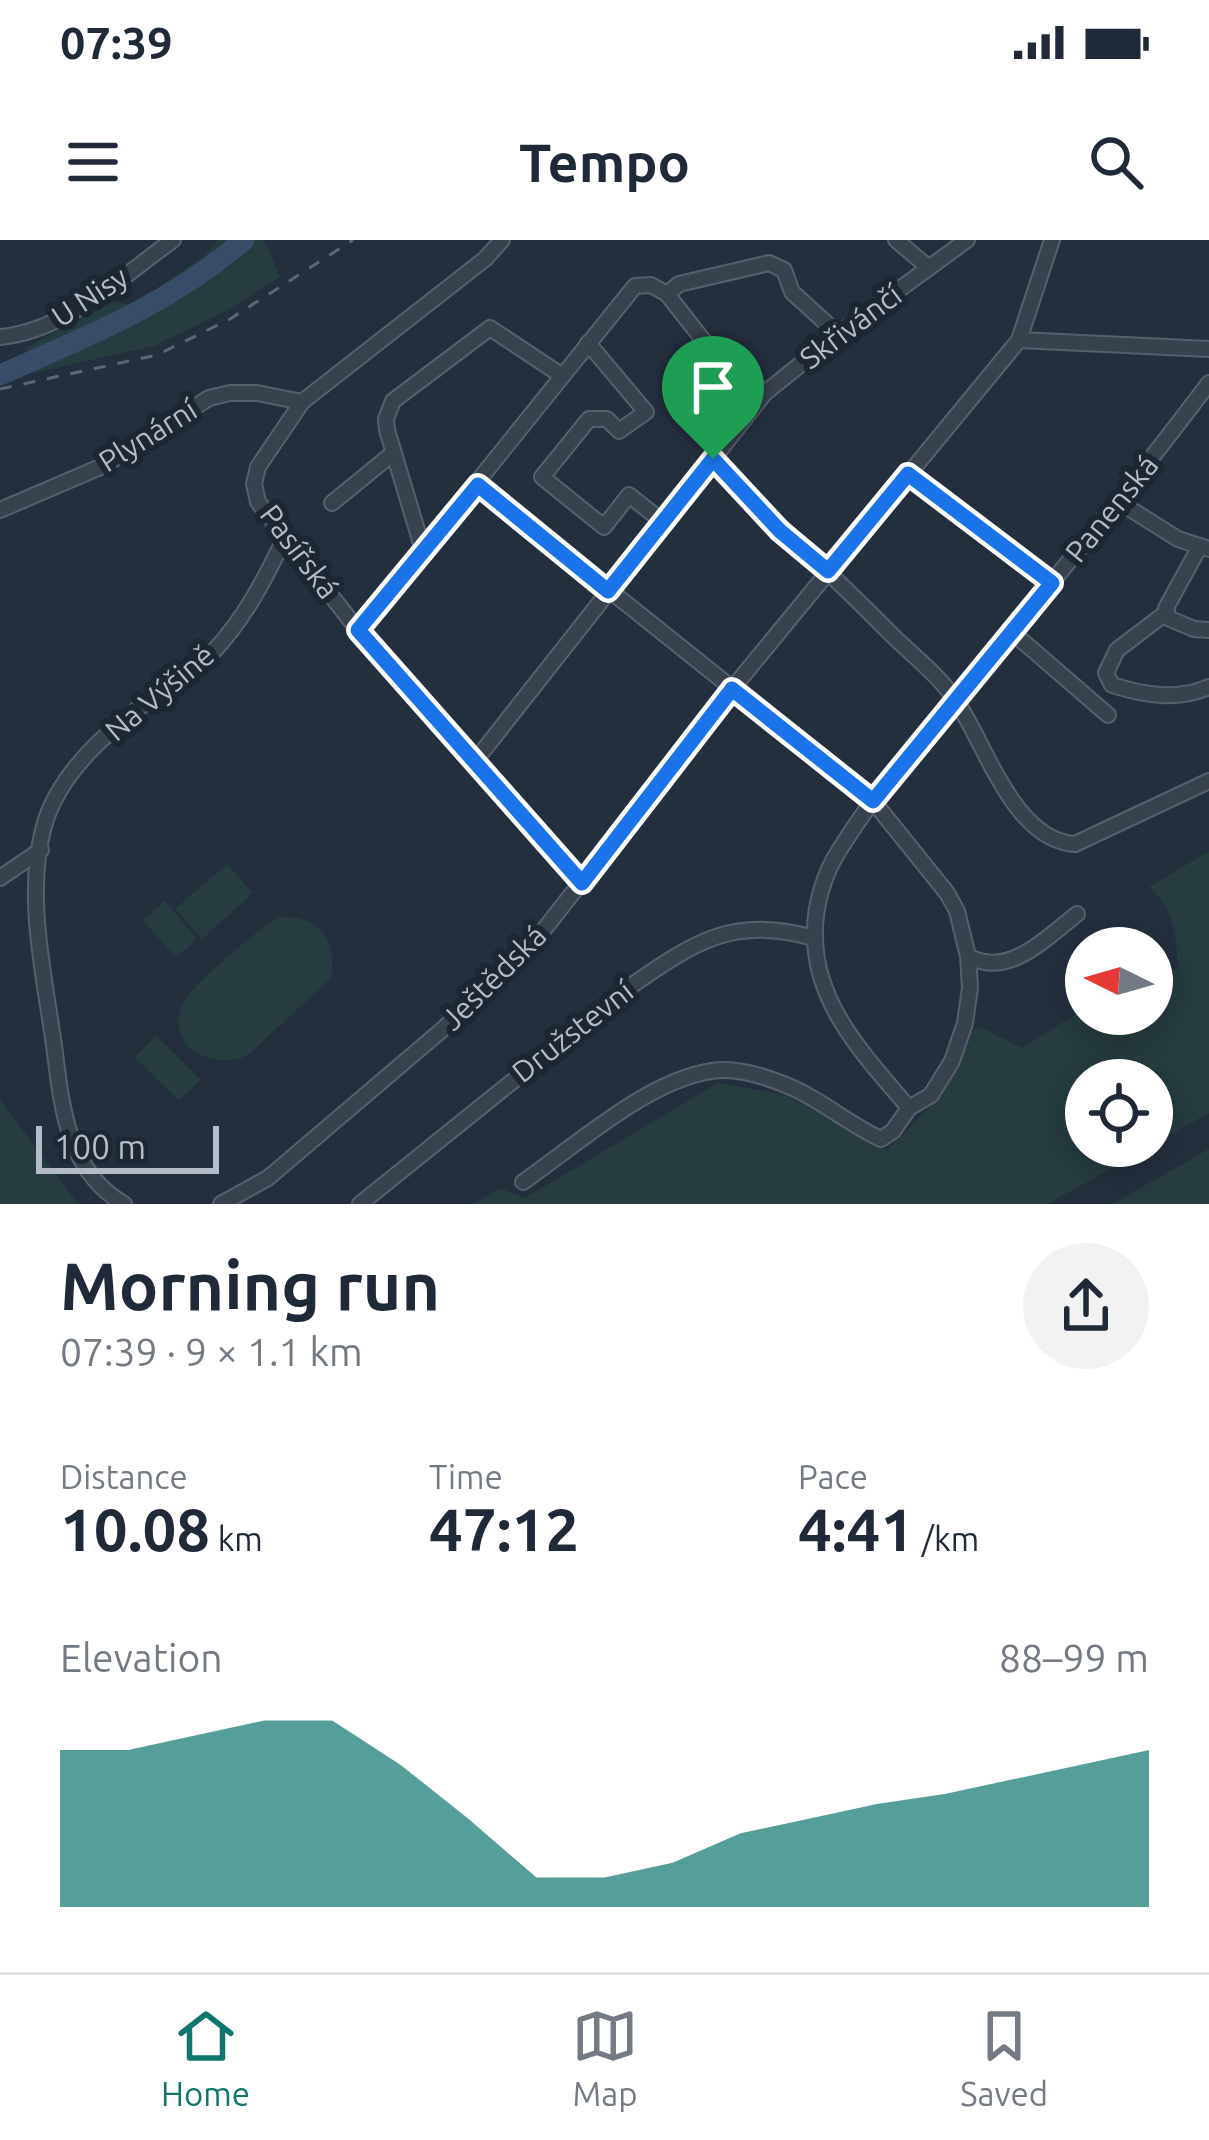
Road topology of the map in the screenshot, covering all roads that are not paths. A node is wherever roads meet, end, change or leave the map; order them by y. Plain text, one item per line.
1 (173, 240) edge
2 (502, 240) edge
3 (896, 240) edge
4 (967, 240) edge
5 (1052, 240) edge
6 (929, 268) junction
7 (667, 293) junction
8 (838, 334) junction
9 (0, 337) edge
10 (1019, 340) junction
11 (588, 343) junction
12 (1209, 349) edge
13 (561, 375) junction
14 (1209, 383) edge
15 (765, 393) junction
16 (302, 402) junction
17 (392, 454) junction
18 (713, 459) junction
19 (908, 474) junction
20 (478, 485) junction
21 (1119, 502) junction
22 (332, 503) dead end
23 (0, 510) edge
24 (663, 522) junction
25 (285, 537) junction
26 (1204, 547) edge
27 (423, 550) junction
28 (828, 571) junction
29 (1052, 583) junction
30 (608, 591) junction
31 (1167, 612) junction
32 (358, 630) junction
33 (1209, 630) edge
34 (1012, 632) junction
35 (1209, 686) edge
36 (732, 689) junction
37 (956, 699) junction
38 (1108, 716) dead end
39 (475, 761) junction
40 (1209, 781) edge
41 (873, 801) junction
42 (40, 850) junction
43 (0, 878) edge
44 (582, 883) junction
45 (1077, 914) dead end
46 (814, 938) junction
47 (968, 956) junction
48 (909, 1108) junction
49 (524, 1182) dead end
50 (124, 1204) edge
51 (221, 1204) edge
52 (360, 1204) edge

1 - 9 street, U Nisy
2 - 16 street, Pasířská
3 - 6 street
4 - 6 street, Skřivánčí
5 - 10 street, Ještědská
6 - 8 street, Skřivánčí
7 - 8 street
7 - 11 street
7 - 15 street
8 - 15 street, Skřivánčí
10 - 12 street
10 - 19 street, Ještědská
11 - 13 street
11 - 24 street
13 - 17 street
13 - 20 street
14 - 21 street, Panenská
15 - 18 street, Skřivánčí
16 - 23 street, Plynární
16 - 25 street, Pasířská
17 - 22 street
17 - 27 street
18 - 24 street, Skřivánčí
18 - 28 street
19 - 28 street, Ještědská
19 - 29 street
20 - 27 street
20 - 30 street
21 - 26 street
21 - 29 street, Panenská
24 - 30 street, Skřivánčí
25 - 32 street, Pasířská
25 - 42 street, Na Výšině
26 - 31 street
27 - 32 street
28 - 36 street, Ještědská
28 - 37 street
29 - 34 street, Panenská
30 - 36 street
30 - 39 street, Skřivánčí
31 - 33 street
31 - 35 street
32 - 39 street, Pasířská
34 - 37 street, Panenská
34 - 38 street
36 - 41 street
36 - 44 street, Ještědská
37 - 40 street
37 - 41 street, Panenská
39 - 44 street, Pasířská
41 - 46 street, Panenská
41 - 47 street
42 - 43 street
42 - 50 street, Na Výšině
44 - 51 street, Ještědská
45 - 47 street
46 - 48 street, Panenská
46 - 52 street, Družstevní
47 - 48 street
48 - 49 street

